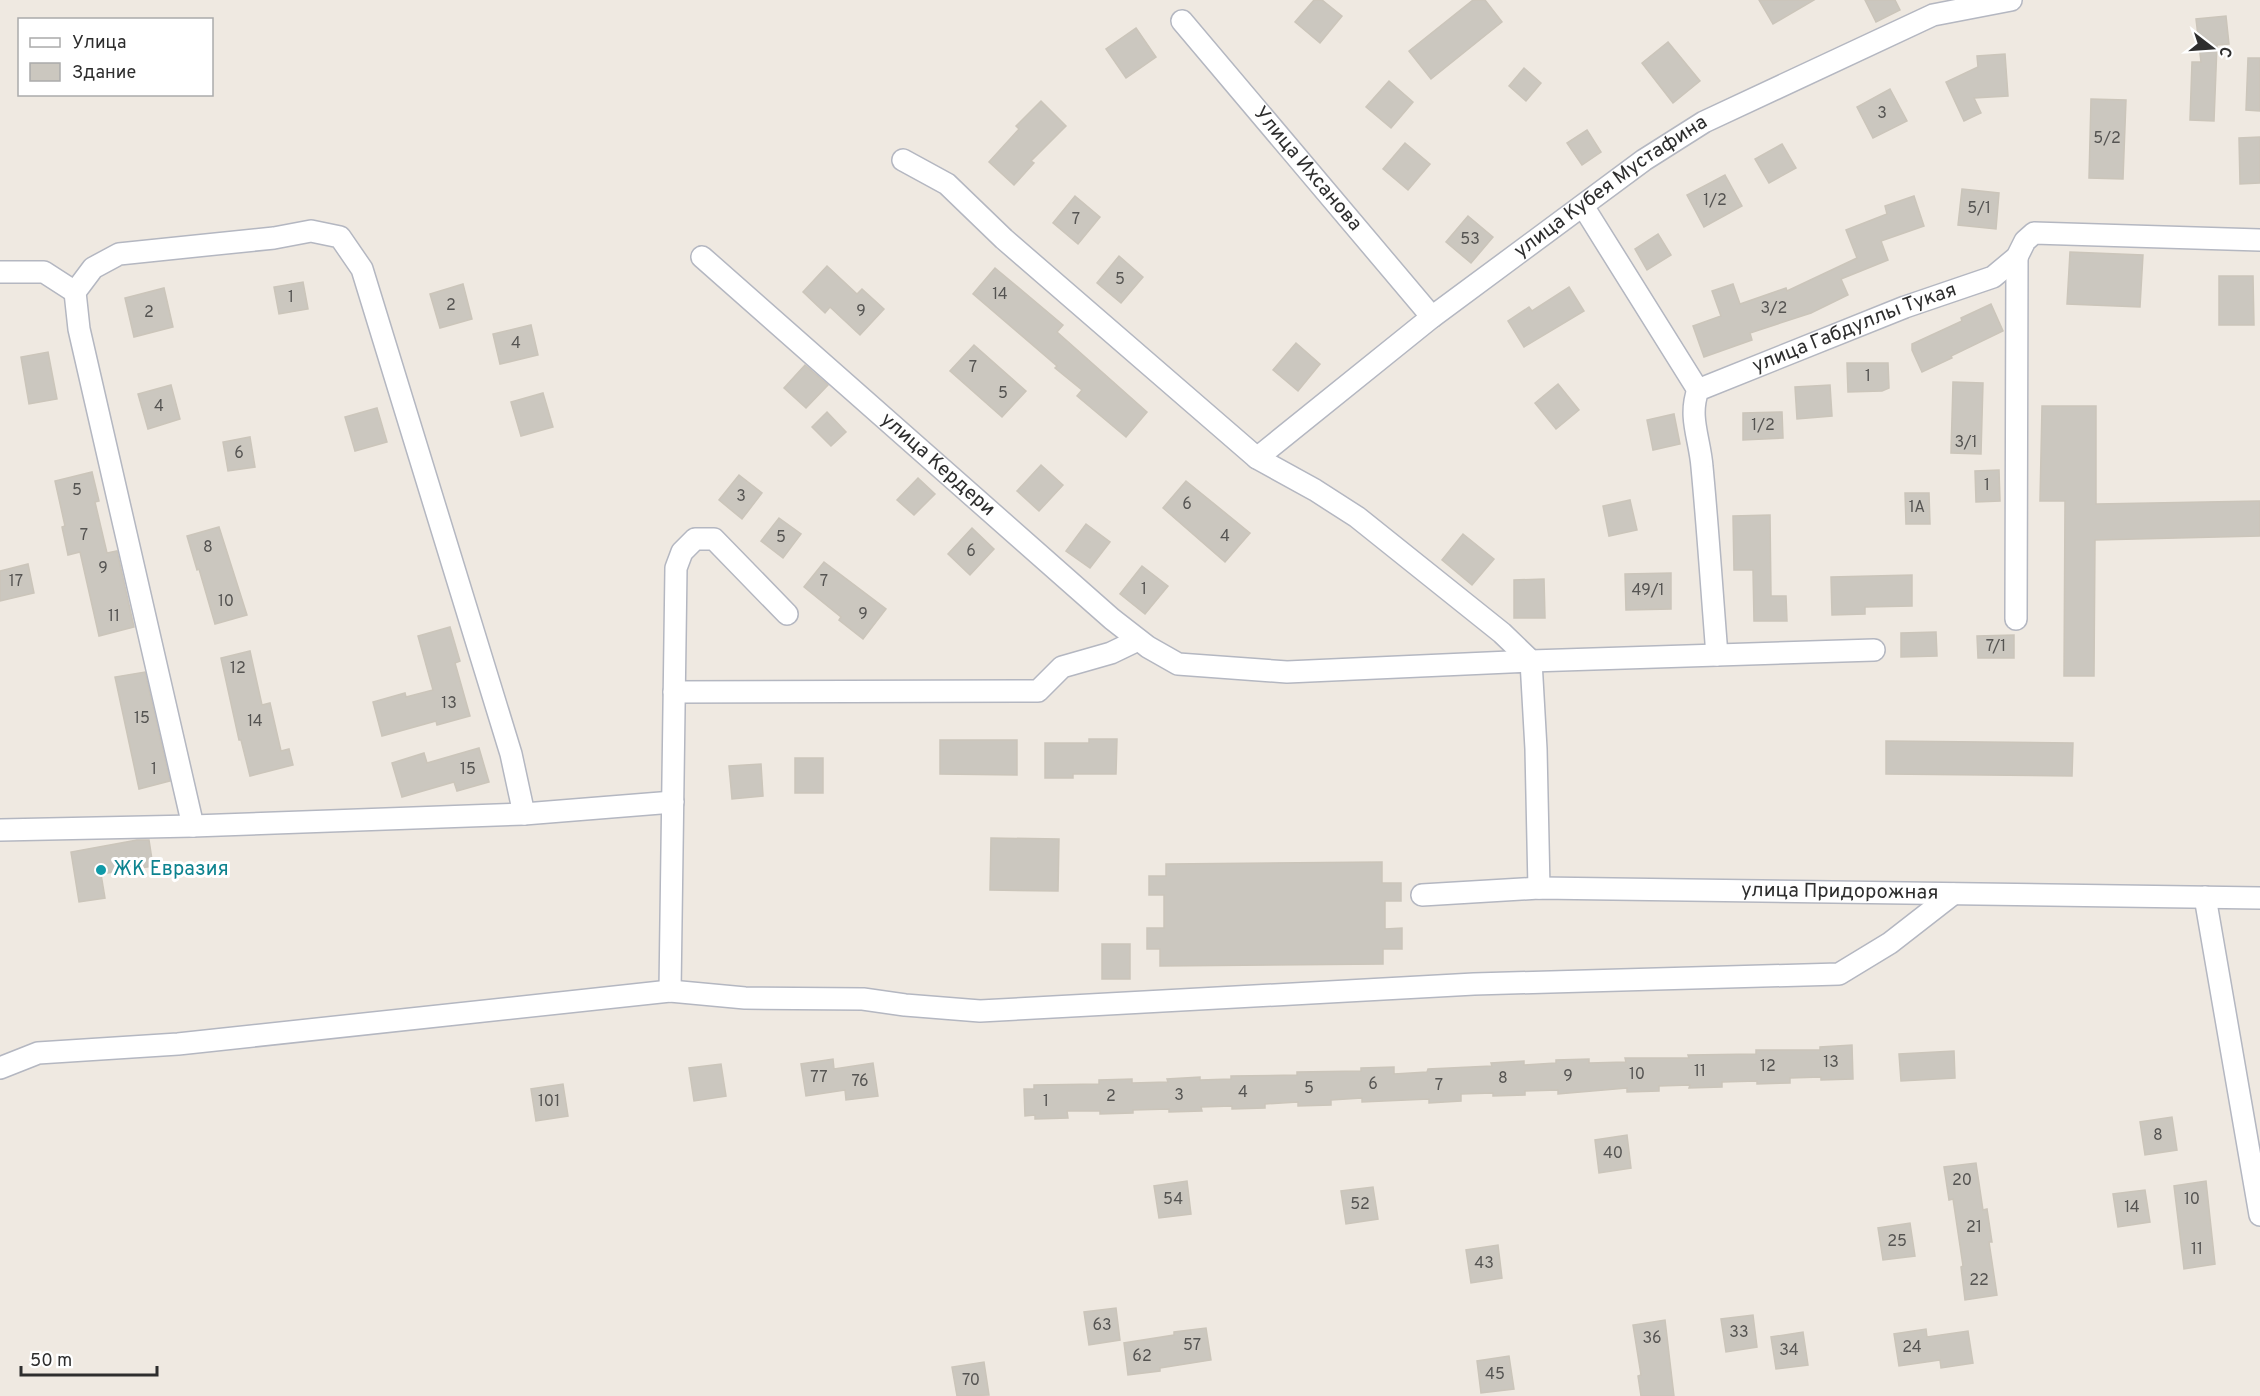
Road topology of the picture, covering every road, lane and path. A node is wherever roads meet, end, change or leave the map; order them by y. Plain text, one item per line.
1 (2011, 0) edge
2 (1182, 21) dead end
3 (903, 160) dead end
4 (1583, 206) junction
5 (2260, 240) edge
6 (2017, 256) junction
7 (702, 257) dead end
8 (0, 272) edge
9 (75, 292) junction
10 (1432, 317) junction
11 (1698, 390) junction
12 (1257, 458) junction
13 (787, 614) dead end
14 (2016, 619) dead end
15 (1138, 640) junction
16 (1874, 650) dead end
17 (1717, 655) junction
18 (1531, 661) junction
19 (674, 692) junction
20 (672, 802) junction
21 (524, 814) junction
22 (193, 826) junction
23 (0, 831) edge
24 (1539, 888) junction
25 (1953, 894) junction
26 (1422, 896) dead end
27 (2205, 897) junction
28 (2260, 898) edge
29 (670, 991) junction
30 (0, 1068) edge
31 (2260, 1215) edge

1 - 4 street, улица Кубея Мустафина
2 - 10 street, Улица Ихсанова
3 - 12 street
4 - 10 street, улица Кубея Мустафина
4 - 11 street
5 - 6 street, улица Габдуллы Тукая
6 - 11 street, улица Габдуллы Тукая
6 - 14 street
7 - 15 street, улица Кердери
8 - 9 street
9 - 21 street
9 - 22 street
10 - 12 street, улица Кубея Мустафина
11 - 17 street
12 - 18 street
13 - 19 street
15 - 18 street, улица Кердери
15 - 19 street
16 - 17 street
17 - 18 street
18 - 24 street
19 - 20 street
20 - 21 street
20 - 29 street
21 - 22 street
22 - 23 street
24 - 25 street, улица Придорожная
24 - 26 street, улица Придорожная
25 - 27 street, улица Придорожная
25 - 29 street
27 - 28 street, улица Придорожная
27 - 31 street
29 - 30 street

